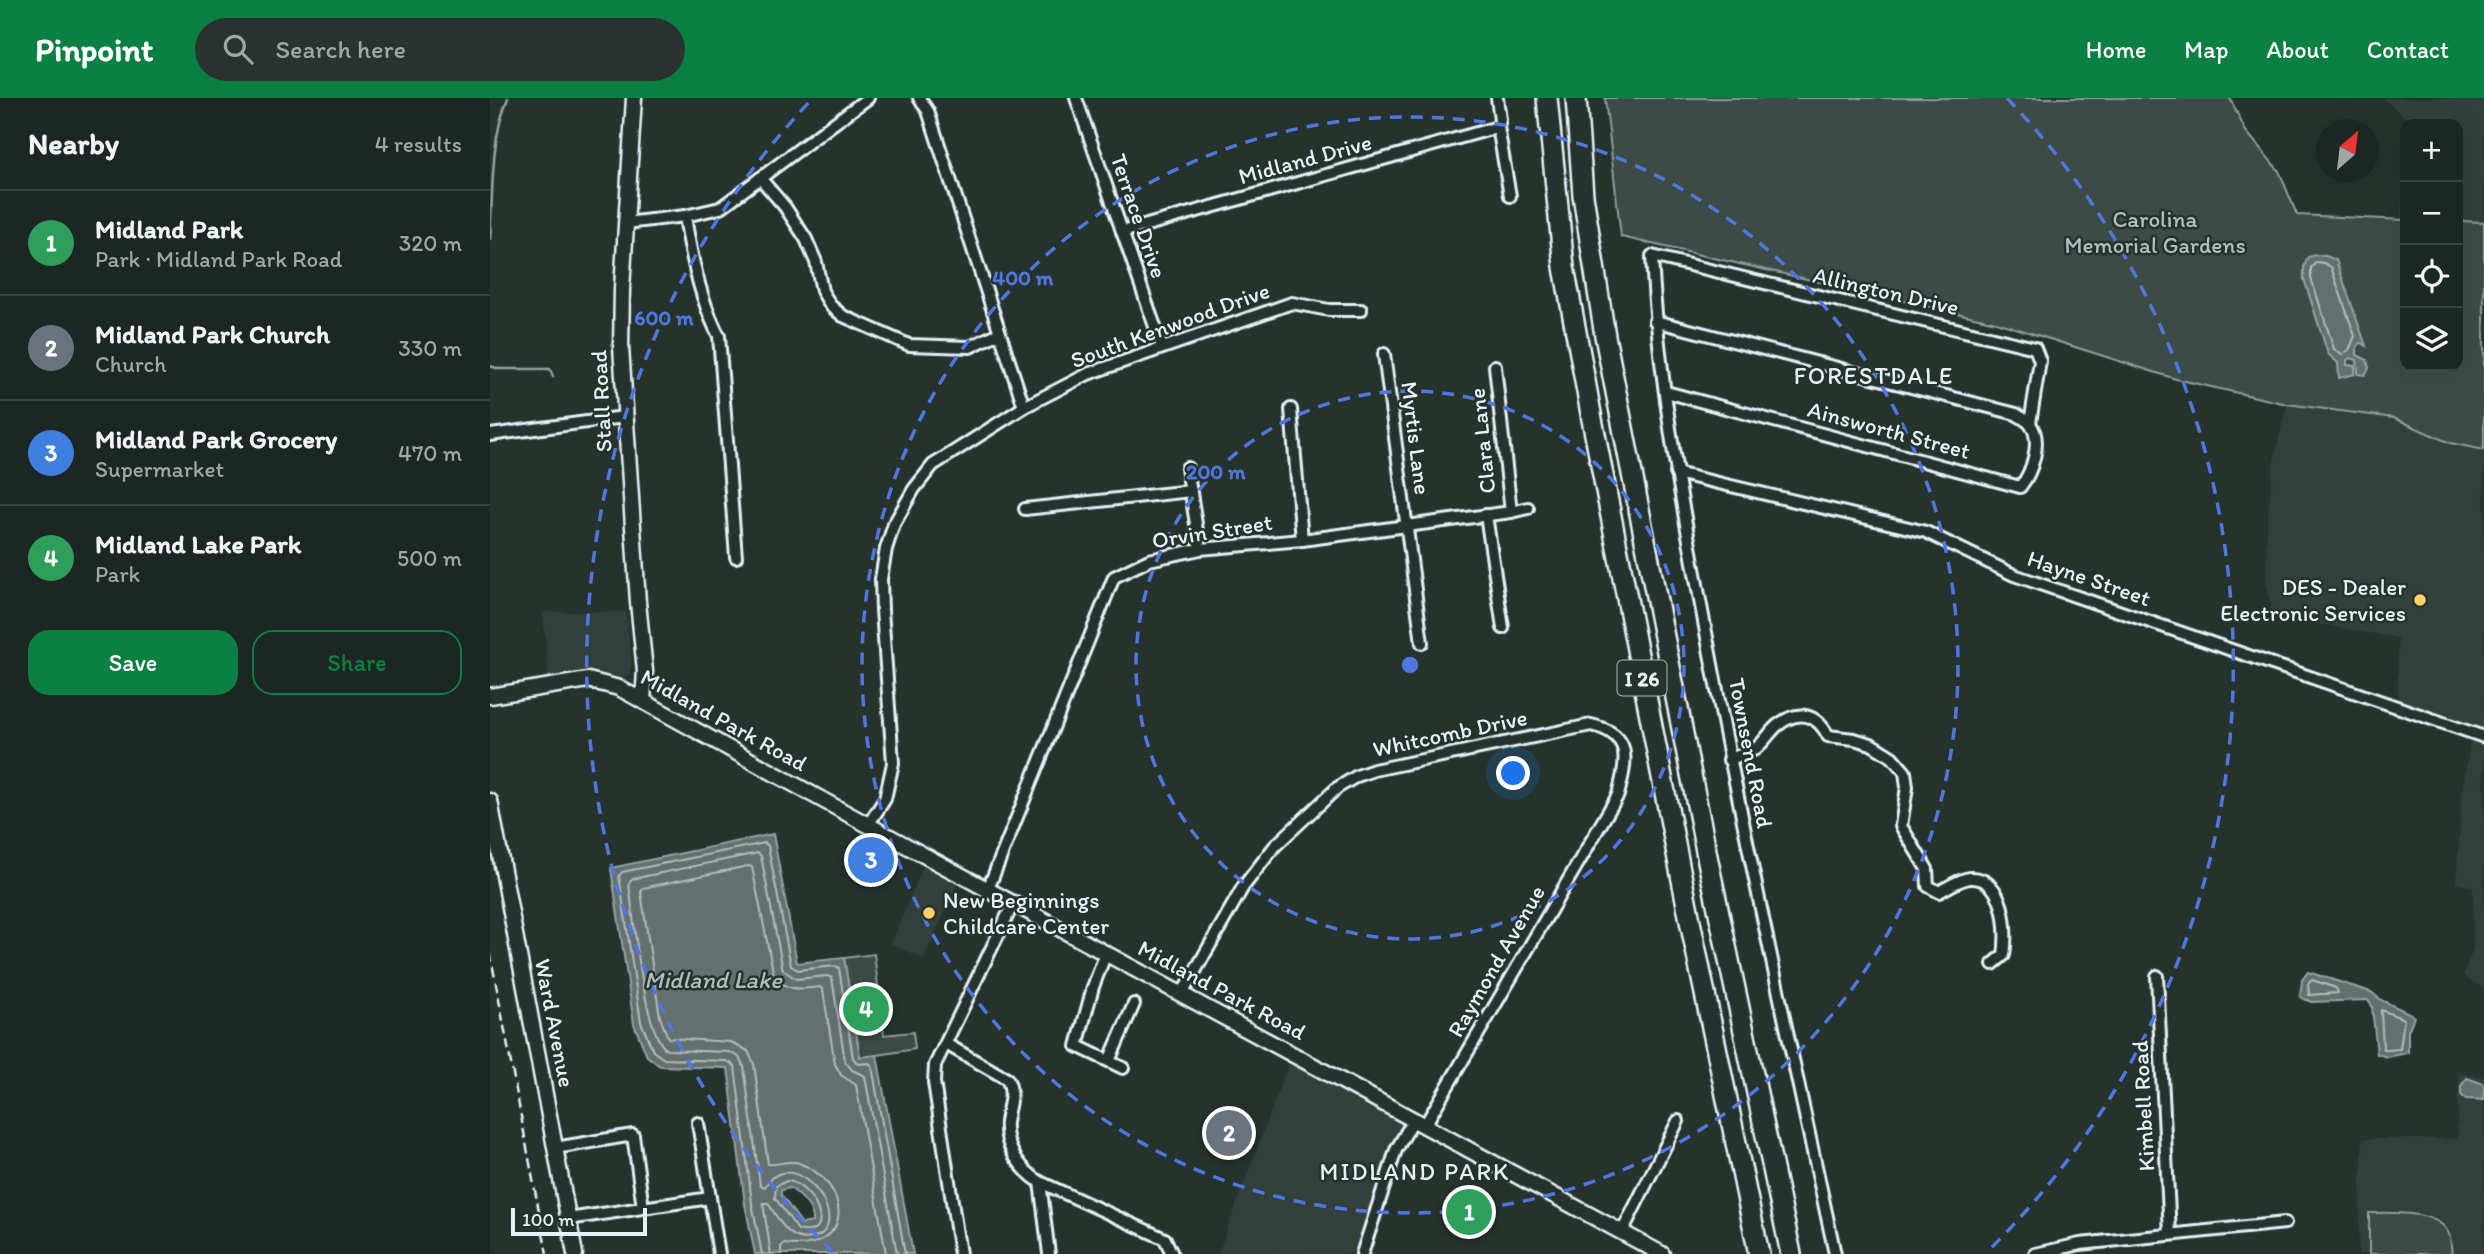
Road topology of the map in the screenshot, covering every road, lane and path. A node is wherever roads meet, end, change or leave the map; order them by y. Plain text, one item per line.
1 (634, 98) edge
2 (869, 98) edge
3 (919, 98) edge
4 (1076, 98) edge
5 (1497, 98) edge
6 (1547, 98) edge
7 (1576, 98) edge
8 (1498, 127) junction
9 (760, 178) junction
10 (1510, 196) dead end
11 (685, 216) junction
12 (626, 223) junction
13 (1122, 232) junction
14 (1652, 256) joint
15 (1360, 310) dead end
16 (1655, 321) junction
17 (999, 333) junction
18 (1162, 347) junction
19 (1384, 354) dead end
20 (1495, 366) dead end
21 (1666, 392) junction
22 (1024, 407) junction
23 (1291, 409) dead end
24 (624, 417) junction
25 (2030, 423) junction
26 (490, 435) edge
27 (1187, 468) dead end
28 (1676, 473) junction
29 (1191, 491) junction
30 (1528, 508) dead end
31 (1025, 509) dead end
32 (1511, 512) junction
33 (1486, 515) junction
34 (1406, 526) junction
35 (1302, 540) junction
36 (1200, 549) junction
37 (736, 557) dead end
38 (1503, 628) dead end
39 (1422, 643) dead end
40 (490, 696) edge
41 (643, 701) junction
42 (2484, 737) edge
43 (1729, 760) junction
44 (490, 801) edge
45 (1604, 819) joint
46 (868, 825) junction
47 (988, 889) junction
48 (1014, 902) junction
49 (1106, 953) junction
50 (1993, 964) dead end
51 (2157, 976) dead end
52 (1182, 994) junction
53 (1134, 1004) dead end
54 (946, 1044) junction
55 (1109, 1061) junction
56 (1123, 1068) dead end
57 (1678, 1121) dead end
58 (1419, 1122) junction
59 (698, 1123) dead end
60 (555, 1148) junction
61 (1040, 1182) junction
62 (710, 1198) junction
63 (643, 1208) junction
64 (568, 1219) junction
65 (2285, 1223) dead end
66 (1622, 1232) junction
67 (2170, 1234) junction
68 (575, 1254) edge
69 (719, 1254) edge
70 (960, 1254) edge
71 (1049, 1254) edge
72 (1172, 1254) edge
73 (1362, 1254) edge
74 (1662, 1254) edge
75 (1759, 1254) edge
76 (1791, 1254) edge
77 (1835, 1254) edge
78 (2035, 1254) edge

1 - 12 street, Stall Road
2 - 9 street
3 - 17 street
4 - 13 street, Terrace Drive
5 - 8 street
6 - 75 highway, I 26
7 - 76 highway, I 26
8 - 10 street
8 - 13 street, Midland Drive
9 - 11 street
9 - 17 street
11 - 12 street
11 - 37 street
12 - 24 street, Stall Road
13 - 18 street, Terrace Drive
14 - 16 street, Townsend Road
14 - 25 street, Allington Drive
15 - 18 street, South Kenwood Drive
16 - 21 street, Townsend Road
16 - 25 street
17 - 22 street
18 - 22 street, South Kenwood Drive
19 - 34 street, Myrtis Lane
20 - 32 street, Clara Lane
21 - 25 street, Ainsworth Street
21 - 28 street, Townsend Road
22 - 46 street, South Kenwood Drive
23 - 35 street
24 - 26 street
24 - 41 street, Stall Road
27 - 29 street
28 - 42 street, Hayne Street
28 - 43 street, Townsend Road
29 - 31 street
29 - 36 street
30 - 32 street, Orvin Street
32 - 33 street, Orvin Street
33 - 34 street, Orvin Street
33 - 38 street
34 - 35 street, Orvin Street
34 - 39 street, Myrtis Lane
35 - 36 street, Orvin Street
36 - 47 street, Orvin Street
40 - 41 street, Midland Park Road
41 - 46 street, Midland Park Road
43 - 50 street
43 - 77 street, Townsend Road
44 - 60 street, Ward Avenue
45 - 52 street, Whitcomb Drive
45 - 58 street, Raymond Avenue
46 - 47 street, Midland Park Road
47 - 48 street, Midland Park Road
48 - 49 street, Midland Park Road
48 - 54 street
49 - 52 street, Midland Park Road
49 - 55 street
51 - 67 street, Kimbell Road
52 - 58 street, Midland Park Road
53 - 55 street
54 - 61 street
54 - 70 street
55 - 56 street
57 - 66 street
58 - 66 street, Midland Park Road
58 - 73 street, Raymond Avenue
59 - 62 street
60 - 63 street
60 - 64 street, Ward Avenue
61 - 71 street
61 - 72 street
62 - 63 street
62 - 69 street
63 - 64 street
64 - 68 street, Ward Avenue
65 - 67 street
66 - 74 street, Midland Park Road
67 - 78 street

